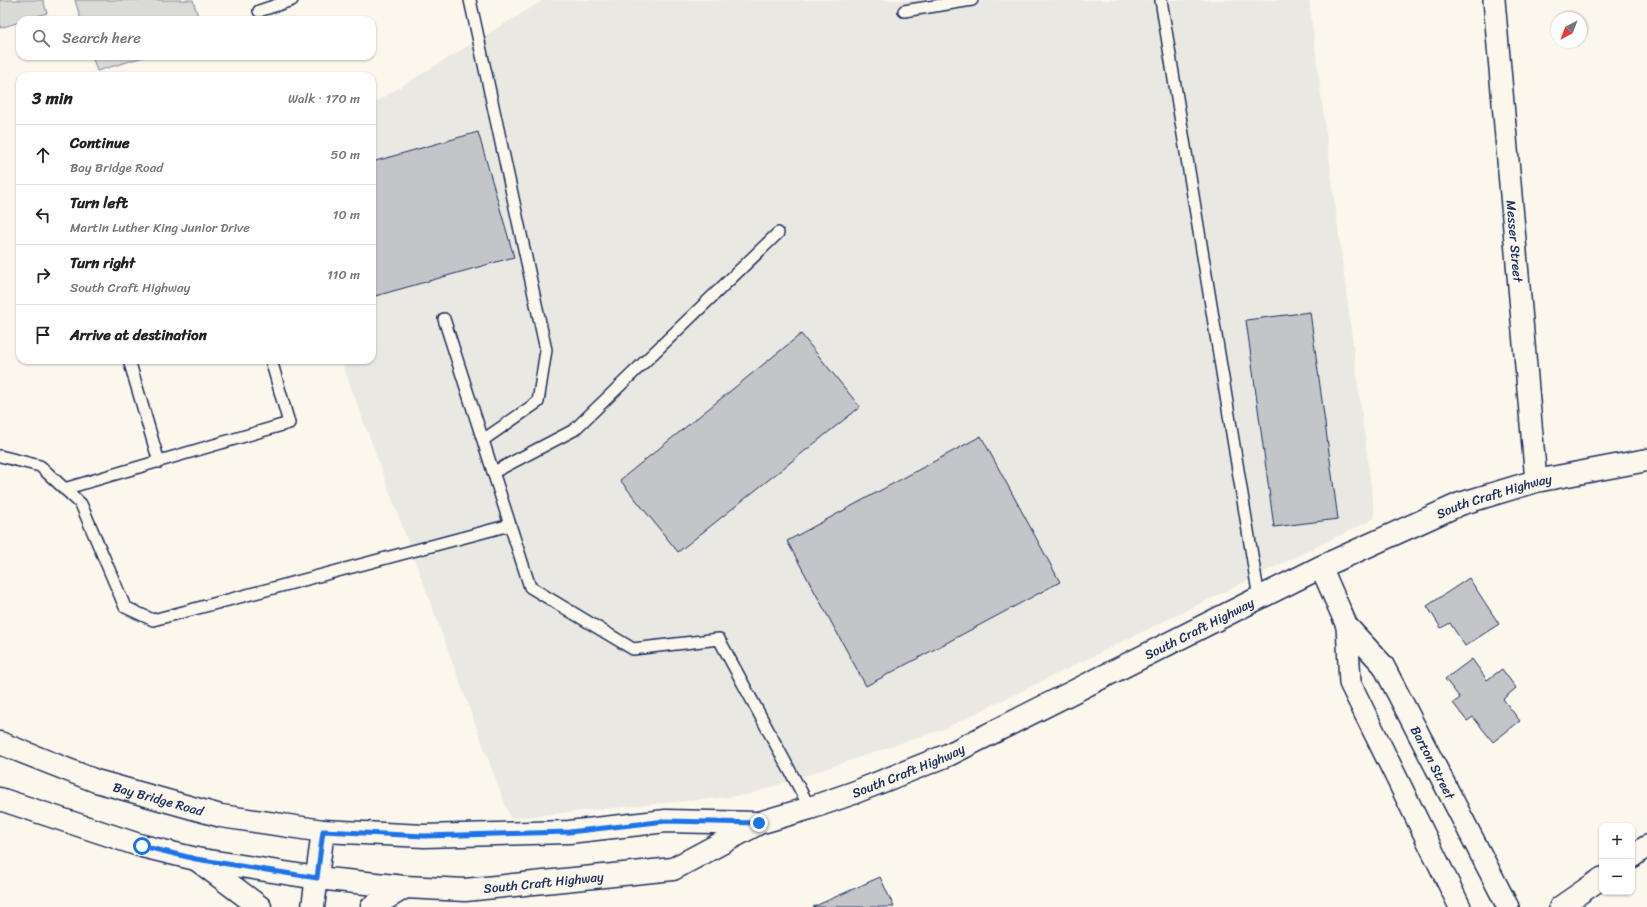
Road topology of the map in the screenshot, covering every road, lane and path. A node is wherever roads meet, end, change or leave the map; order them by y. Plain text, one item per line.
1 (292, 0) edge
2 (470, 0) edge
3 (972, 0) edge
4 (1161, 0) edge
5 (1494, 0) edge
6 (258, 11) dead end
7 (904, 12) dead end
8 (778, 232) dead end
9 (444, 319) dead end
10 (130, 364) edge
11 (272, 364) edge
12 (483, 440) junction
13 (0, 456) edge
14 (1647, 460) edge
15 (159, 462) junction
16 (494, 472) junction
17 (1536, 481) junction
18 (64, 489) junction
19 (510, 525) junction
20 (1321, 567) junction
21 (1259, 598) junction
22 (1347, 626) junction
23 (0, 743) edge
24 (0, 799) edge
25 (810, 808) junction
26 (759, 823) junction
27 (323, 831) junction
28 (1647, 846) edge
29 (1635, 855) edge
30 (196, 859) junction
31 (317, 878) junction
32 (1599, 880) edge
33 (405, 888) junction
34 (260, 907) edge
35 (314, 907) edge
36 (372, 907) edge
37 (1460, 907) edge
38 (1508, 907) edge
39 (1560, 907) edge

1 - 6 lane
2 - 12 lane
3 - 7 lane
4 - 21 lane
5 - 17 street, Messer Street
8 - 16 lane
9 - 12 lane
10 - 15 lane
11 - 15 lane
12 - 16 lane
13 - 18 lane
14 - 17 main road, South Craft Highway
15 - 18 lane
16 - 19 lane
17 - 20 main road, South Craft Highway
18 - 19 lane
19 - 25 lane
20 - 21 main road, South Craft Highway
20 - 22 street, Barton Street
21 - 25 main road, South Craft Highway
22 - 37 street, Barton Street
22 - 38 street, Barton Street
23 - 27 main road, Bay Bridge Road
24 - 30 main road
25 - 26 main road, South Craft Highway
26 - 27 main road, South Craft Highway
26 - 33 main road, South Craft Highway
27 - 31 main road
28 - 29 street
30 - 31 main road
30 - 34 main road
31 - 33 main road, South Craft Highway
31 - 35 main road
32 - 39 street
33 - 36 main road

